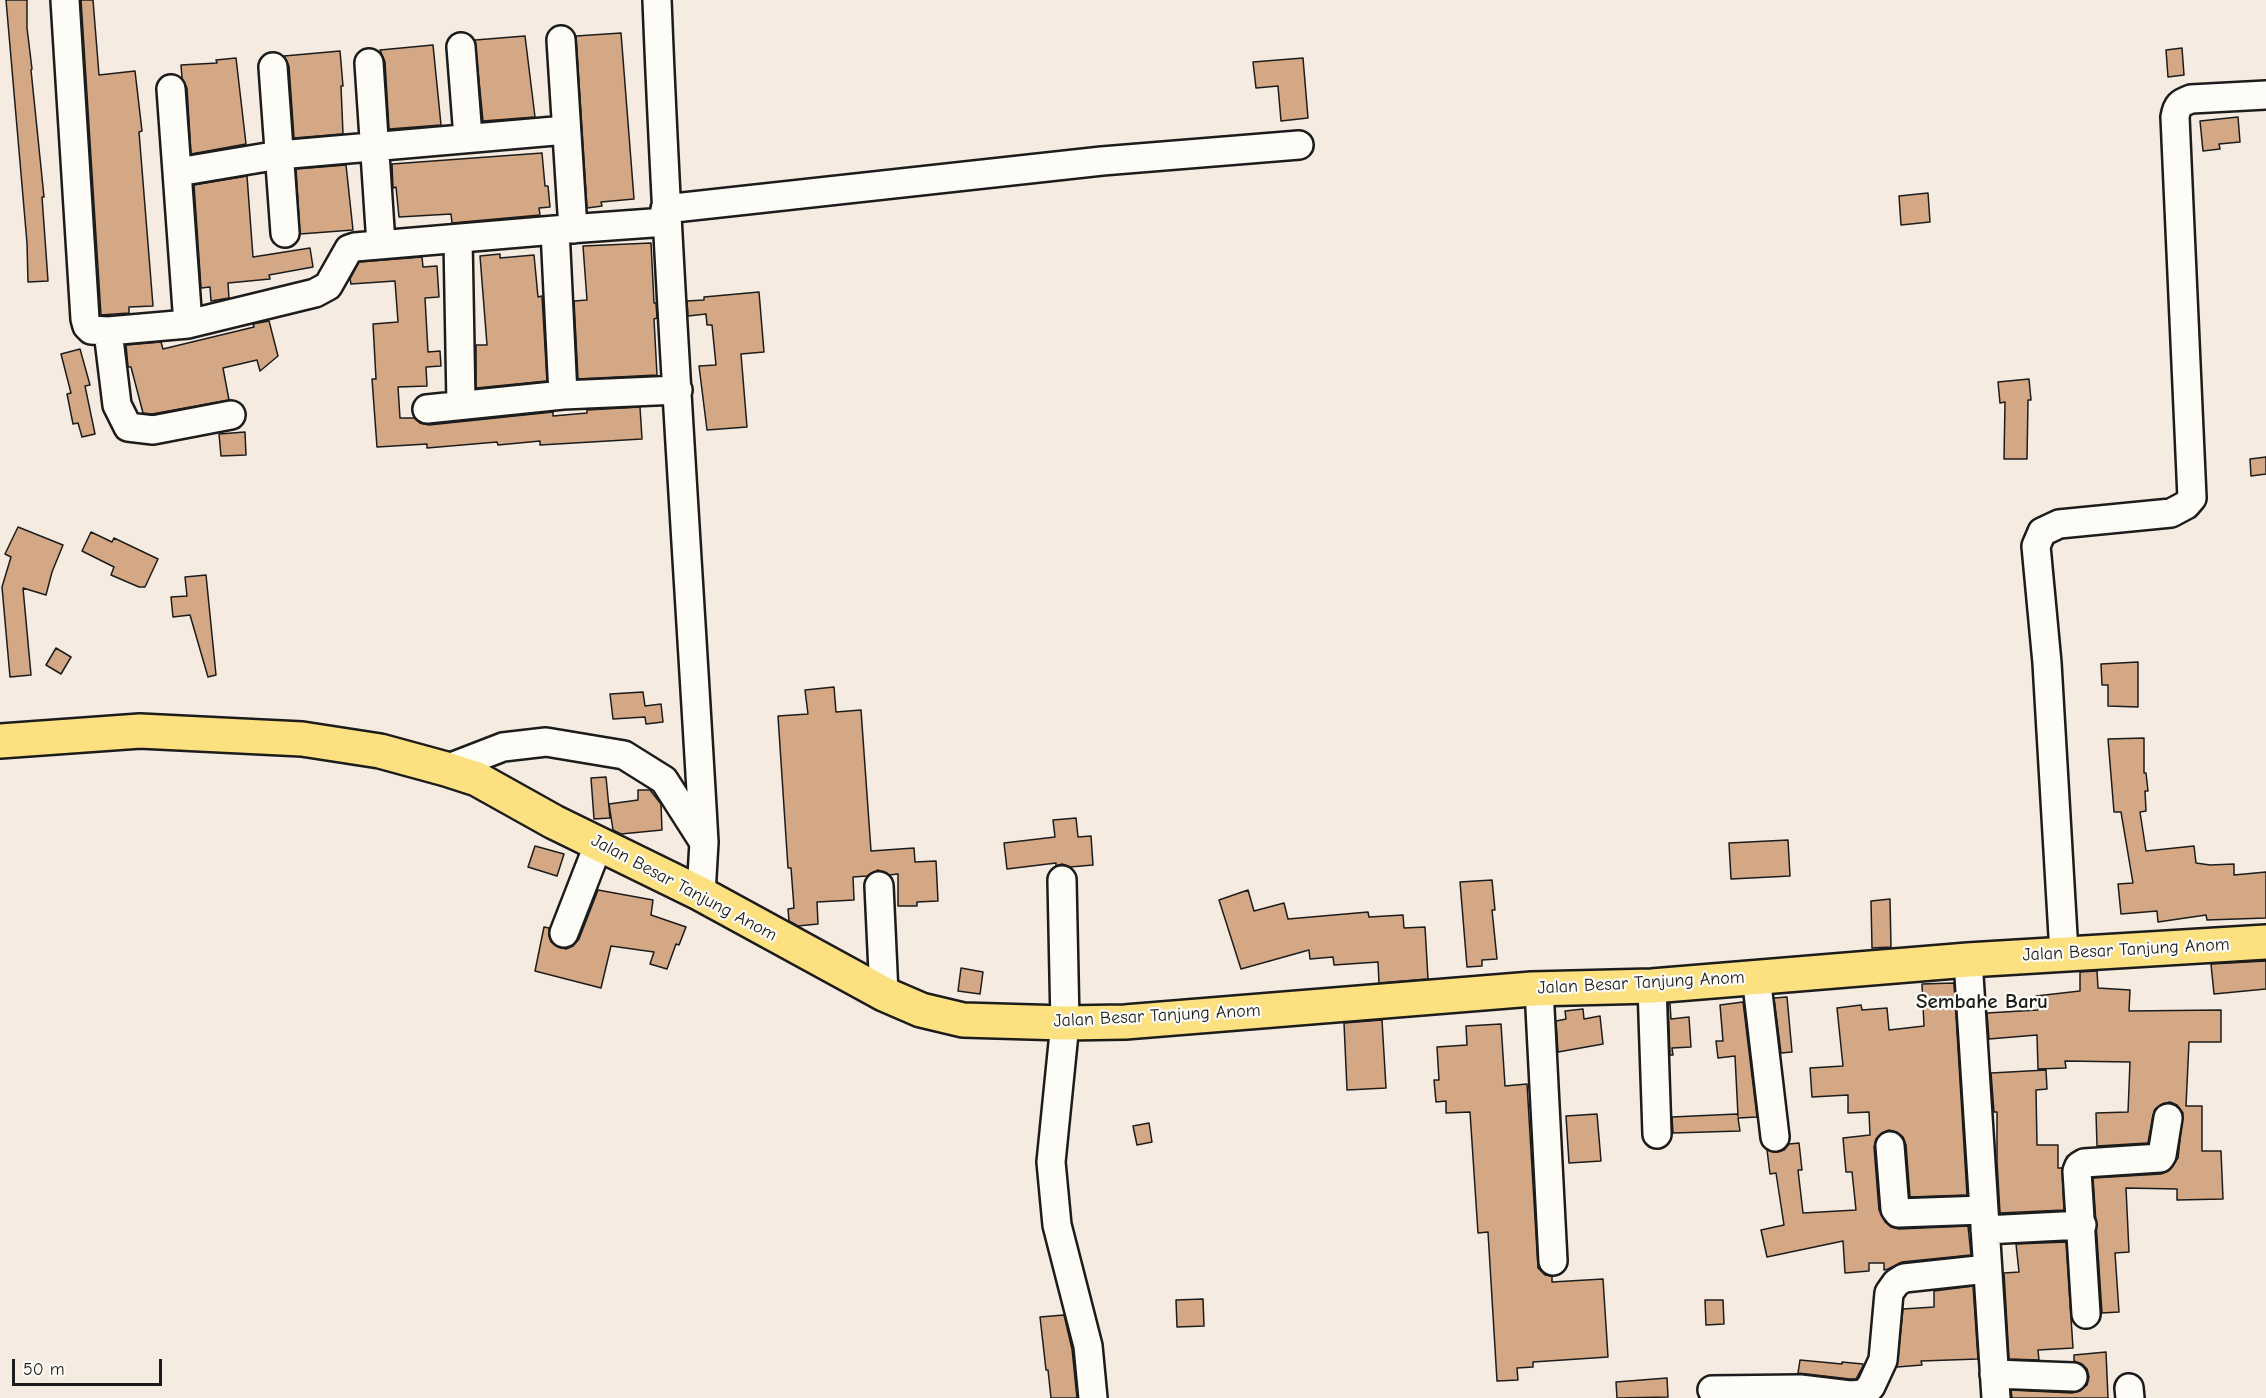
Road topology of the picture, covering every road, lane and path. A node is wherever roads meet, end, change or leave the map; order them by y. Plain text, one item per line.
1 (65, 0) edge
2 (657, 0) edge
3 (561, 39) dead end
4 (460, 47) dead end
5 (369, 63) dead end
6 (273, 67) dead end
7 (171, 89) dead end
8 (2266, 95) edge
9 (566, 130) junction
10 (468, 137) junction
11 (1299, 145) dead end
12 (376, 146) junction
13 (279, 155) junction
14 (177, 171) junction
15 (666, 215) junction
16 (564, 229) junction
17 (285, 233) dead end
18 (458, 239) junction
19 (381, 244) junction
20 (188, 324) junction
21 (108, 331) junction
22 (678, 390) junction
23 (563, 395) junction
24 (461, 404) junction
25 (427, 409) dead end
26 (231, 415) dead end
27 (0, 741) edge
28 (446, 769) junction
29 (704, 842) junction
30 (599, 843) junction
31 (1062, 880) dead end
32 (879, 886) dead end
33 (701, 894) junction
34 (564, 933) dead end
35 (2266, 942) edge
36 (2064, 953) junction
37 (1968, 960) junction
38 (1756, 976) junction
39 (1652, 986) junction
40 (1539, 990) junction
41 (884, 994) junction
42 (1065, 1023) junction
43 (2168, 1118) dead end
44 (1657, 1134) dead end
45 (1775, 1137) dead end
46 (1890, 1146) dead end
47 (1985, 1220) junction
48 (2082, 1225) junction
49 (1553, 1261) dead end
50 (1988, 1269) junction
51 (2086, 1314) dead end
52 (2073, 1377) dead end
53 (1995, 1386) edge
54 (1712, 1390) dead end
55 (1093, 1398) edge

1 - 21 street
2 - 15 street
3 - 9 street
4 - 10 street
5 - 12 street
6 - 13 street
7 - 14 street
8 - 36 street
9 - 10 street
9 - 16 street
10 - 12 street
11 - 15 street
12 - 13 street
12 - 19 street
13 - 14 street
13 - 17 street
14 - 20 street
15 - 16 street
15 - 22 street
16 - 18 street
16 - 23 street
18 - 19 street
18 - 24 street
19 - 20 street
20 - 21 street
21 - 26 street
22 - 23 street
22 - 29 street
23 - 24 street
24 - 25 street
27 - 28 main road, Jalan Besar Tanjung Anom
28 - 29 street
28 - 30 main road, Jalan Besar Tanjung Anom
29 - 33 street
30 - 33 main road, Jalan Besar Tanjung Anom
30 - 34 street
31 - 42 street
32 - 41 street
33 - 41 main road, Jalan Besar Tanjung Anom
35 - 36 main road, Jalan Besar Tanjung Anom
36 - 37 main road, Jalan Besar Tanjung Anom
37 - 38 main road, Jalan Besar Tanjung Anom
37 - 47 street
38 - 39 main road, Jalan Besar Tanjung Anom
38 - 45 street
39 - 40 main road, Jalan Besar Tanjung Anom
39 - 44 street
40 - 42 main road, Jalan Besar Tanjung Anom
40 - 49 street
41 - 42 main road, Jalan Besar Tanjung Anom
42 - 55 street
43 - 48 street
46 - 47 street
47 - 48 street
47 - 50 street
48 - 51 street
50 - 53 street
50 - 54 street
52 - 53 street

